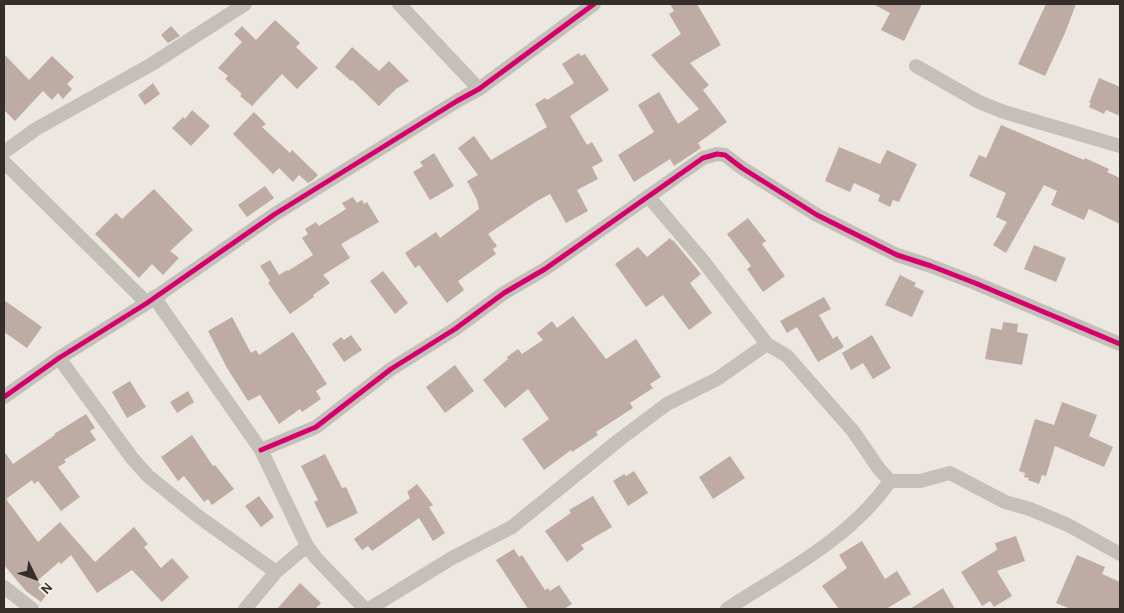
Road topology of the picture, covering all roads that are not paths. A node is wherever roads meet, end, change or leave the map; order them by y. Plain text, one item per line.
1 (245, 4) edge
2 (399, 4) edge
3 (594, 4) edge
4 (916, 66) dead end
5 (479, 89) junction
6 (1120, 146) edge
7 (4, 152) edge
8 (4, 162) edge
9 (648, 196) junction
10 (150, 300) junction
11 (767, 344) junction
12 (1120, 344) edge
13 (59, 358) junction
14 (4, 397) edge
15 (261, 450) junction
16 (890, 481) junction
17 (307, 546) junction
18 (1120, 554) edge
19 (276, 572) junction
20 (4, 587) edge
21 (32, 609) edge
22 (245, 609) edge
23 (367, 609) edge
24 (727, 609) edge

1 - 7 street
2 - 5 street
3 - 5 street
4 - 6 street
5 - 10 street
8 - 10 street
9 - 11 street
9 - 12 street
9 - 15 street
10 - 13 street
10 - 15 street
11 - 16 street
11 - 23 street
13 - 14 street
13 - 19 street
15 - 17 street
16 - 18 street
16 - 24 street
17 - 19 street
17 - 23 street
19 - 22 street
20 - 21 street

